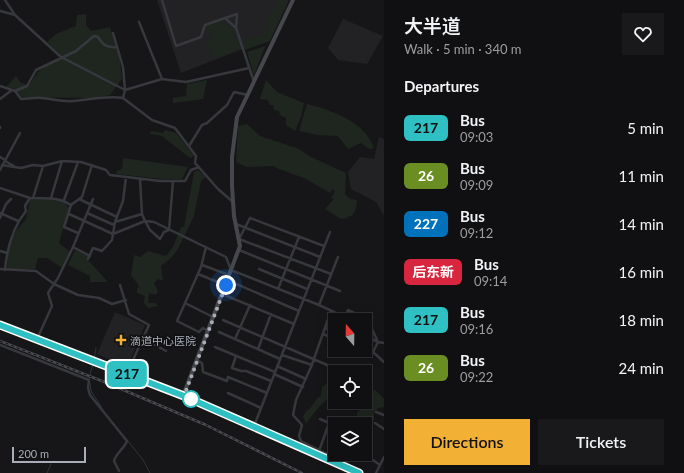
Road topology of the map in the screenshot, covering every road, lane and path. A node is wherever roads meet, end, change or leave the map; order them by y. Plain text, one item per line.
1 (5, 0) edge
2 (162, 0) edge
3 (293, 0) edge
4 (0, 11) edge
5 (15, 15) junction
6 (225, 18) junction
7 (139, 22) dead end
8 (236, 28) junction
9 (113, 33) dead end
10 (117, 47) junction
11 (61, 57) junction
12 (250, 68) junction
13 (162, 79) junction
14 (254, 82) junction
15 (0, 86) edge
16 (125, 90) junction
17 (14, 91) junction
18 (248, 95) junction
19 (123, 98) junction
20 (0, 99) edge
21 (20, 133) dead end
22 (189, 146) junction
23 (0, 157) edge
24 (5, 160) junction
25 (62, 160) junction
26 (78, 162) junction
27 (2, 165) junction
28 (92, 165) junction
29 (43, 166) junction
30 (16, 167) junction
31 (199, 167) junction
32 (0, 170) edge
33 (126, 177) junction
34 (140, 178) junction
35 (174, 181) junction
36 (0, 188) edge
37 (11, 198) dead end
38 (31, 198) junction
39 (52, 198) junction
40 (79, 199) junction
41 (93, 199) dead end
42 (64, 200) junction
43 (233, 202) junction
44 (71, 204) junction
45 (90, 205) junction
46 (1, 213) edge
47 (87, 213) junction
48 (69, 214) junction
49 (142, 214) junction
50 (117, 217) junction
51 (0, 218) edge
52 (84, 220) junction
53 (18, 221) junction
54 (145, 221) junction
55 (115, 224) junction
56 (236, 224) junction
57 (244, 228) junction
58 (169, 230) junction
59 (330, 232) dead end
60 (78, 233) junction
61 (113, 234) junction
62 (299, 237) junction
63 (239, 239) junction
64 (324, 246) junction
65 (73, 247) junction
66 (206, 247) junction
67 (295, 247) junction
68 (239, 250) junction
69 (0, 251) edge
70 (7, 253) junction
71 (90, 256) junction
72 (320, 257) junction
73 (338, 257) dead end
74 (290, 258) junction
75 (88, 259) dead end
76 (202, 265) junction
77 (316, 268) junction
78 (0, 269) edge
79 (259, 269) dead end
80 (286, 269) junction
81 (5, 270) junction
82 (231, 270) junction
83 (198, 274) junction
84 (331, 274) junction
85 (229, 275) junction
86 (282, 279) junction
87 (312, 279) junction
88 (226, 283) junction
89 (54, 284) junction
90 (120, 285) dead end
91 (326, 285) junction
92 (278, 289) junction
93 (307, 289) junction
94 (340, 291) dead end
95 (222, 294) junction
96 (304, 299) junction
97 (126, 300) junction
98 (186, 303) junction
99 (250, 305) junction
100 (319, 305) junction
101 (299, 311) junction
102 (331, 311) junction
103 (334, 313) edge
104 (347, 313) edge
105 (354, 313) edge
106 (271, 314) junction
107 (214, 317) junction
108 (223, 320) dead end
109 (327, 321) joint
110 (294, 324) junction
111 (0, 325) edge
112 (240, 328) junction
113 (324, 328) junction
114 (328, 329) edge
115 (372, 329) edge
116 (208, 331) junction
117 (219, 332) dead end
118 (322, 334) junction
119 (328, 336) edge
120 (262, 337) junction
121 (142, 338) junction
122 (37, 339) junction
123 (235, 339) junction
124 (372, 339) edge
125 (378, 342) junction
126 (384, 343) edge
127 (0, 345) edge
128 (216, 347) dead end
129 (285, 347) junction
130 (258, 349) junction
131 (166, 351) dead end
132 (282, 355) junction
133 (236, 356) junction
134 (315, 358) junction
135 (280, 359) junction
136 (197, 360) junction
137 (384, 362) edge
138 (312, 365) junction
139 (328, 365) edge
140 (277, 366) junction
141 (274, 373) junction
142 (127, 374) junction
143 (306, 379) junction
144 (272, 381) junction
145 (303, 387) junction
146 (228, 393) dead end
147 (267, 393) junction
148 (184, 396) junction
149 (261, 408) junction
150 (376, 412) dead end
151 (384, 415) edge
152 (320, 419) dead end
153 (328, 423) edge
154 (375, 423) dead end
155 (328, 426) edge
156 (253, 427) junction
157 (384, 429) edge
158 (318, 453) junction
159 (384, 457) edge
160 (372, 459) edge
161 (349, 464) dead end
162 (380, 465) junction
163 (119, 471) dead end
164 (358, 473) edge
165 (376, 473) edge

1 - 5 street
2 - 6 street
3 - 14 street
4 - 5 street
5 - 11 street
6 - 8 street
6 - 8 street
7 - 13 street
8 - 12 street
9 - 10 street
10 - 11 street
10 - 16 street
11 - 16 street
11 - 17 street
12 - 13 street
12 - 14 street
13 - 16 street
14 - 18 street
15 - 17 street
16 - 19 street
17 - 19 street
17 - 20 street
18 - 22 street
18 - 43 street
19 - 22 street
21 - 24 street
22 - 31 street
23 - 24 street
24 - 27 street
24 - 30 street
25 - 26 street
25 - 29 street
25 - 39 street
26 - 28 street
26 - 42 street
27 - 30 street
27 - 32 street
28 - 33 street
28 - 40 street
29 - 30 street
29 - 38 street
31 - 35 street
31 - 43 street
33 - 34 street
33 - 50 street
34 - 35 street
34 - 49 street
35 - 58 street
36 - 38 street
37 - 46 street
38 - 39 street
38 - 53 street
39 - 42 street
40 - 44 street
40 - 45 street
41 - 45 street
42 - 44 street
43 - 56 street
44 - 48 street
45 - 47 street
45 - 50 street
46 - 51 street
46 - 53 street
47 - 52 street
47 - 55 street
48 - 52 street
48 - 60 street
49 - 54 street
49 - 55 street
50 - 55 street
52 - 60 street
52 - 61 street
53 - 70 street
54 - 58 street
54 - 58 street
54 - 61 street
55 - 61 street
56 - 57 street
56 - 63 street
57 - 62 street
57 - 63 street
57 - 67 street
58 - 66 street
59 - 64 street
60 - 65 street
61 - 71 street
62 - 64 street
62 - 67 street
63 - 68 street
63 - 74 street
64 - 72 street
65 - 71 street
65 - 89 street
66 - 76 street
66 - 82 street
67 - 72 street
67 - 74 street
68 - 80 street
68 - 82 street
69 - 70 street
70 - 81 street
71 - 75 street
72 - 77 street
73 - 84 street
74 - 77 street
74 - 80 street
76 - 83 street
76 - 85 street
77 - 84 street
77 - 87 street
78 - 81 street
79 - 86 street
80 - 86 street
80 - 87 street
81 - 89 street
82 - 85 street
82 - 92 street
83 - 88 street
83 - 98 street
84 - 91 street
85 - 88 street
86 - 92 street
86 - 93 street
87 - 91 street
87 - 93 street
88 - 95 street
88 - 101 street
89 - 97 street
89 - 122 street
90 - 97 street
91 - 94 street
91 - 100 street
92 - 96 street
93 - 96 street
95 - 99 street
95 - 107 street
96 - 100 street
96 - 101 street
97 - 121 street
98 - 107 street
98 - 116 street
99 - 106 street
99 - 112 street
100 - 102 street
101 - 110 street
102 - 103 street
102 - 109 street
104 - 105 street
106 - 110 street
106 - 120 street
107 - 116 street
108 - 112 street
109 - 113 street
110 - 129 street
111 - 122 highway
112 - 120 street
112 - 123 street
113 - 114 street
113 - 118 street
115 - 125 street
116 - 136 street
117 - 123 street
118 - 119 street
118 - 134 street
120 - 129 street
120 - 130 street
121 - 131 street
121 - 142 street
122 - 142 highway
123 - 130 street
124 - 125 street
125 - 126 street
125 - 137 street
127 - 163 street
128 - 133 street
129 - 132 street
129 - 134 street
130 - 135 street
132 - 135 street
132 - 138 street
133 - 141 street
133 - 144 street
134 - 138 street
134 - 139 street
135 - 140 street
136 - 147 street
136 - 148 street
138 - 143 street
140 - 141 street
140 - 143 street
141 - 144 street
141 - 145 street
142 - 148 highway
143 - 145 street
144 - 147 street
145 - 158 street
146 - 149 street
147 - 149 street
148 - 156 highway
149 - 156 street
150 - 151 street
152 - 153 street
154 - 157 street
155 - 158 street
156 - 158 highway
158 - 161 street
158 - 164 highway
159 - 162 street
160 - 162 street
162 - 165 street

